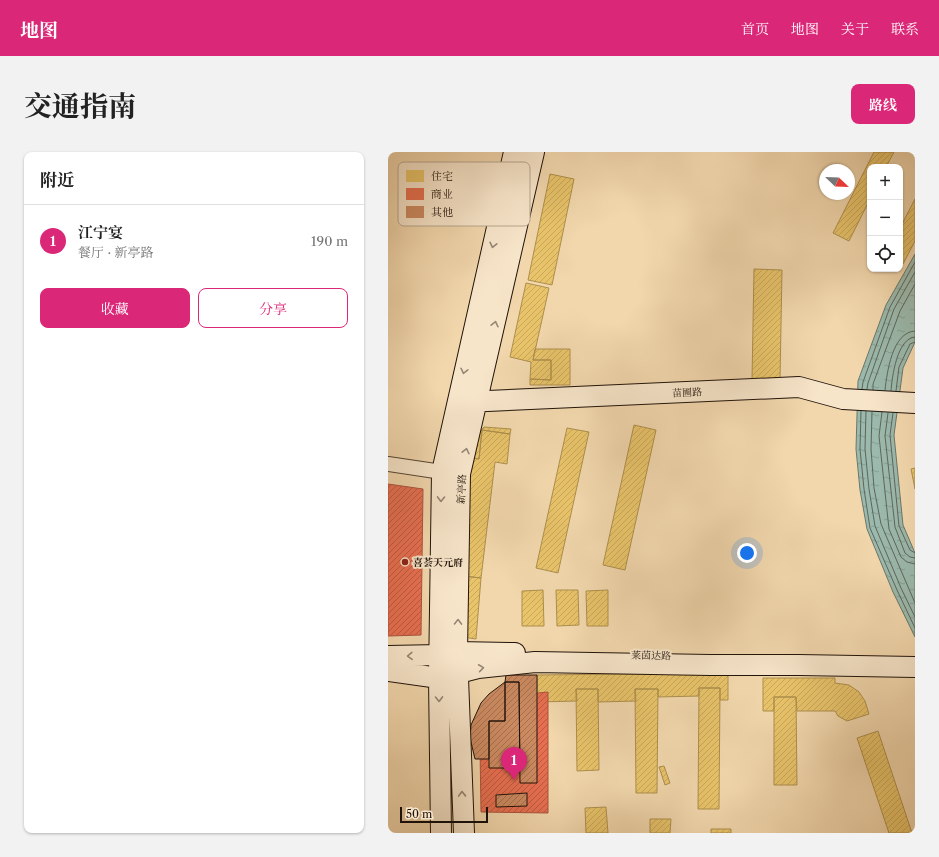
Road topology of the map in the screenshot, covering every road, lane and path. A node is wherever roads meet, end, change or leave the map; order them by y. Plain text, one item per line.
1 (514, 152) edge
2 (534, 152) edge
3 (512, 162) edge
4 (530, 170) edge
5 (497, 226) edge
6 (517, 226) edge
7 (477, 402) junction
8 (457, 403) junction
9 (908, 403) edge
10 (388, 464) edge
11 (442, 472) junction
12 (448, 654) junction
13 (388, 656) edge
14 (915, 657) edge
15 (887, 662) junction
16 (915, 667) edge
17 (388, 671) edge
18 (458, 673) junction
19 (439, 678) junction
20 (441, 833) edge
21 (464, 833) edge

1 -> 3 main road, 新亭路
4 -> 2 main road, 新亭路
5 -> 8 main road, 新亭路
7 -> 6 main road, 新亭路
7 - 8 main road, 苗圃路
7 - 9 main road, 苗圃路
12 -> 7 main road, 新亭路
8 - 11 main road, 新亭路
10 - 11 street
11 -> 12 main road, 新亭路
12 -> 13 main road, 莱茵达路
12 - 15 main road, 莱茵达路
12 - 18 main road, 新亭路
12 - 19 main road, 新亭路
14 - 15 main road, 莱茵达路
15 - 16 main road
18 -> 15 main road
17 - 19 main road
18 - 19 main road
21 -> 18 main road, 新亭路
19 -> 20 main road, 新亭路

